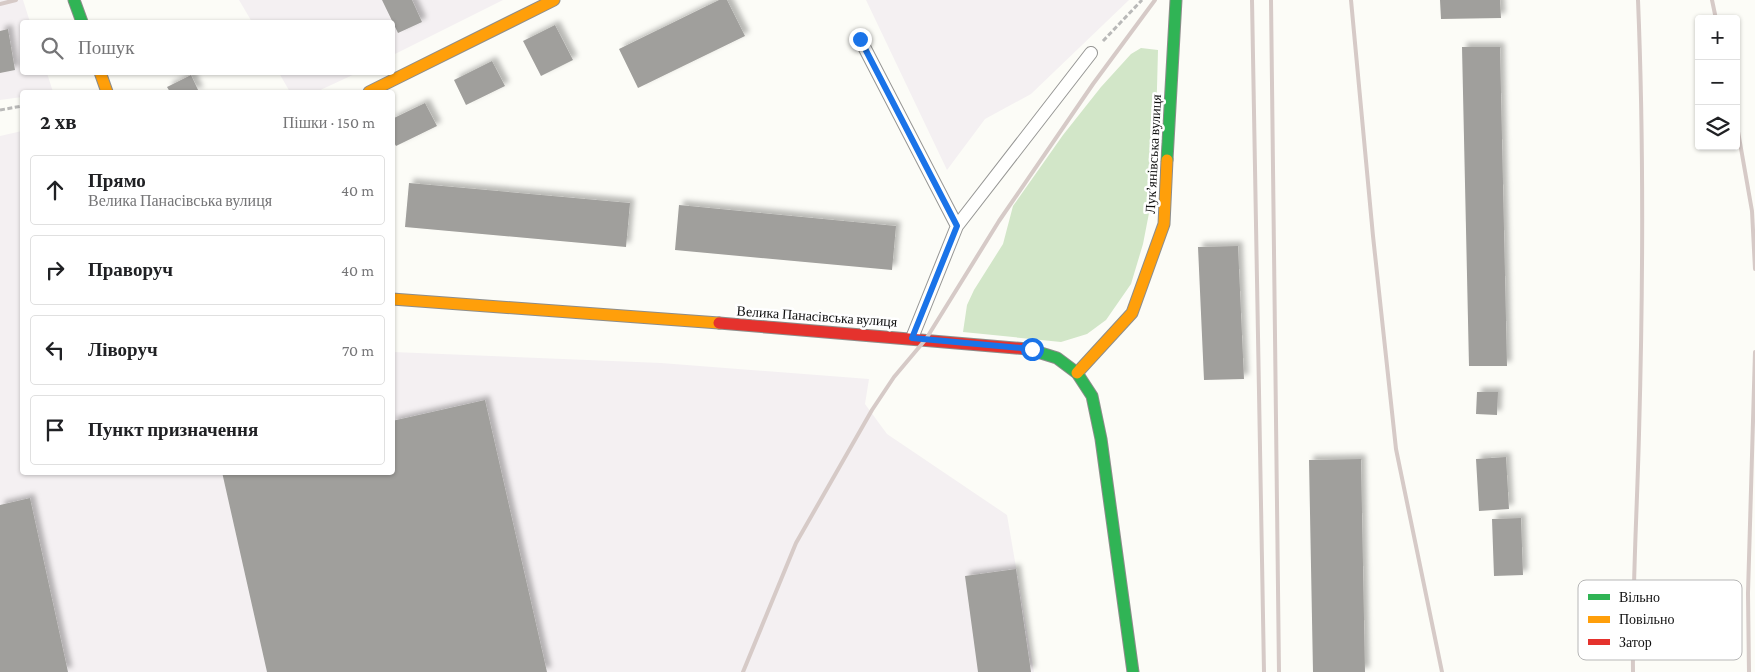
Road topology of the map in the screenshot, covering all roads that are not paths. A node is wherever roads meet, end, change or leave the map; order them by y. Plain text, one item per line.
1 (74, 0) edge
2 (516, 0) edge
3 (554, 0) edge
4 (1176, 0) edge
5 (521, 16) junction
6 (81, 20) edge
7 (860, 39) dead end
8 (1091, 53) road end
9 (101, 75) edge
10 (106, 90) edge
11 (373, 90) edge
12 (957, 226) junction
13 (395, 298) edge
14 (912, 338) junction
15 (1077, 373) junction
16 (1133, 672) edge

1 - 6 street
2 - 5 lane
3 - 5 street
4 - 15 street, Лук’янівська вулиця
5 - 11 street
7 - 12 lane
8 - 12 lane
9 - 10 street
12 - 14 lane
13 - 14 street, Велика Панасівська вулиця
14 - 15 street, Велика Панасівська вулиця
15 - 16 street, Велика Панасівська вулиця

